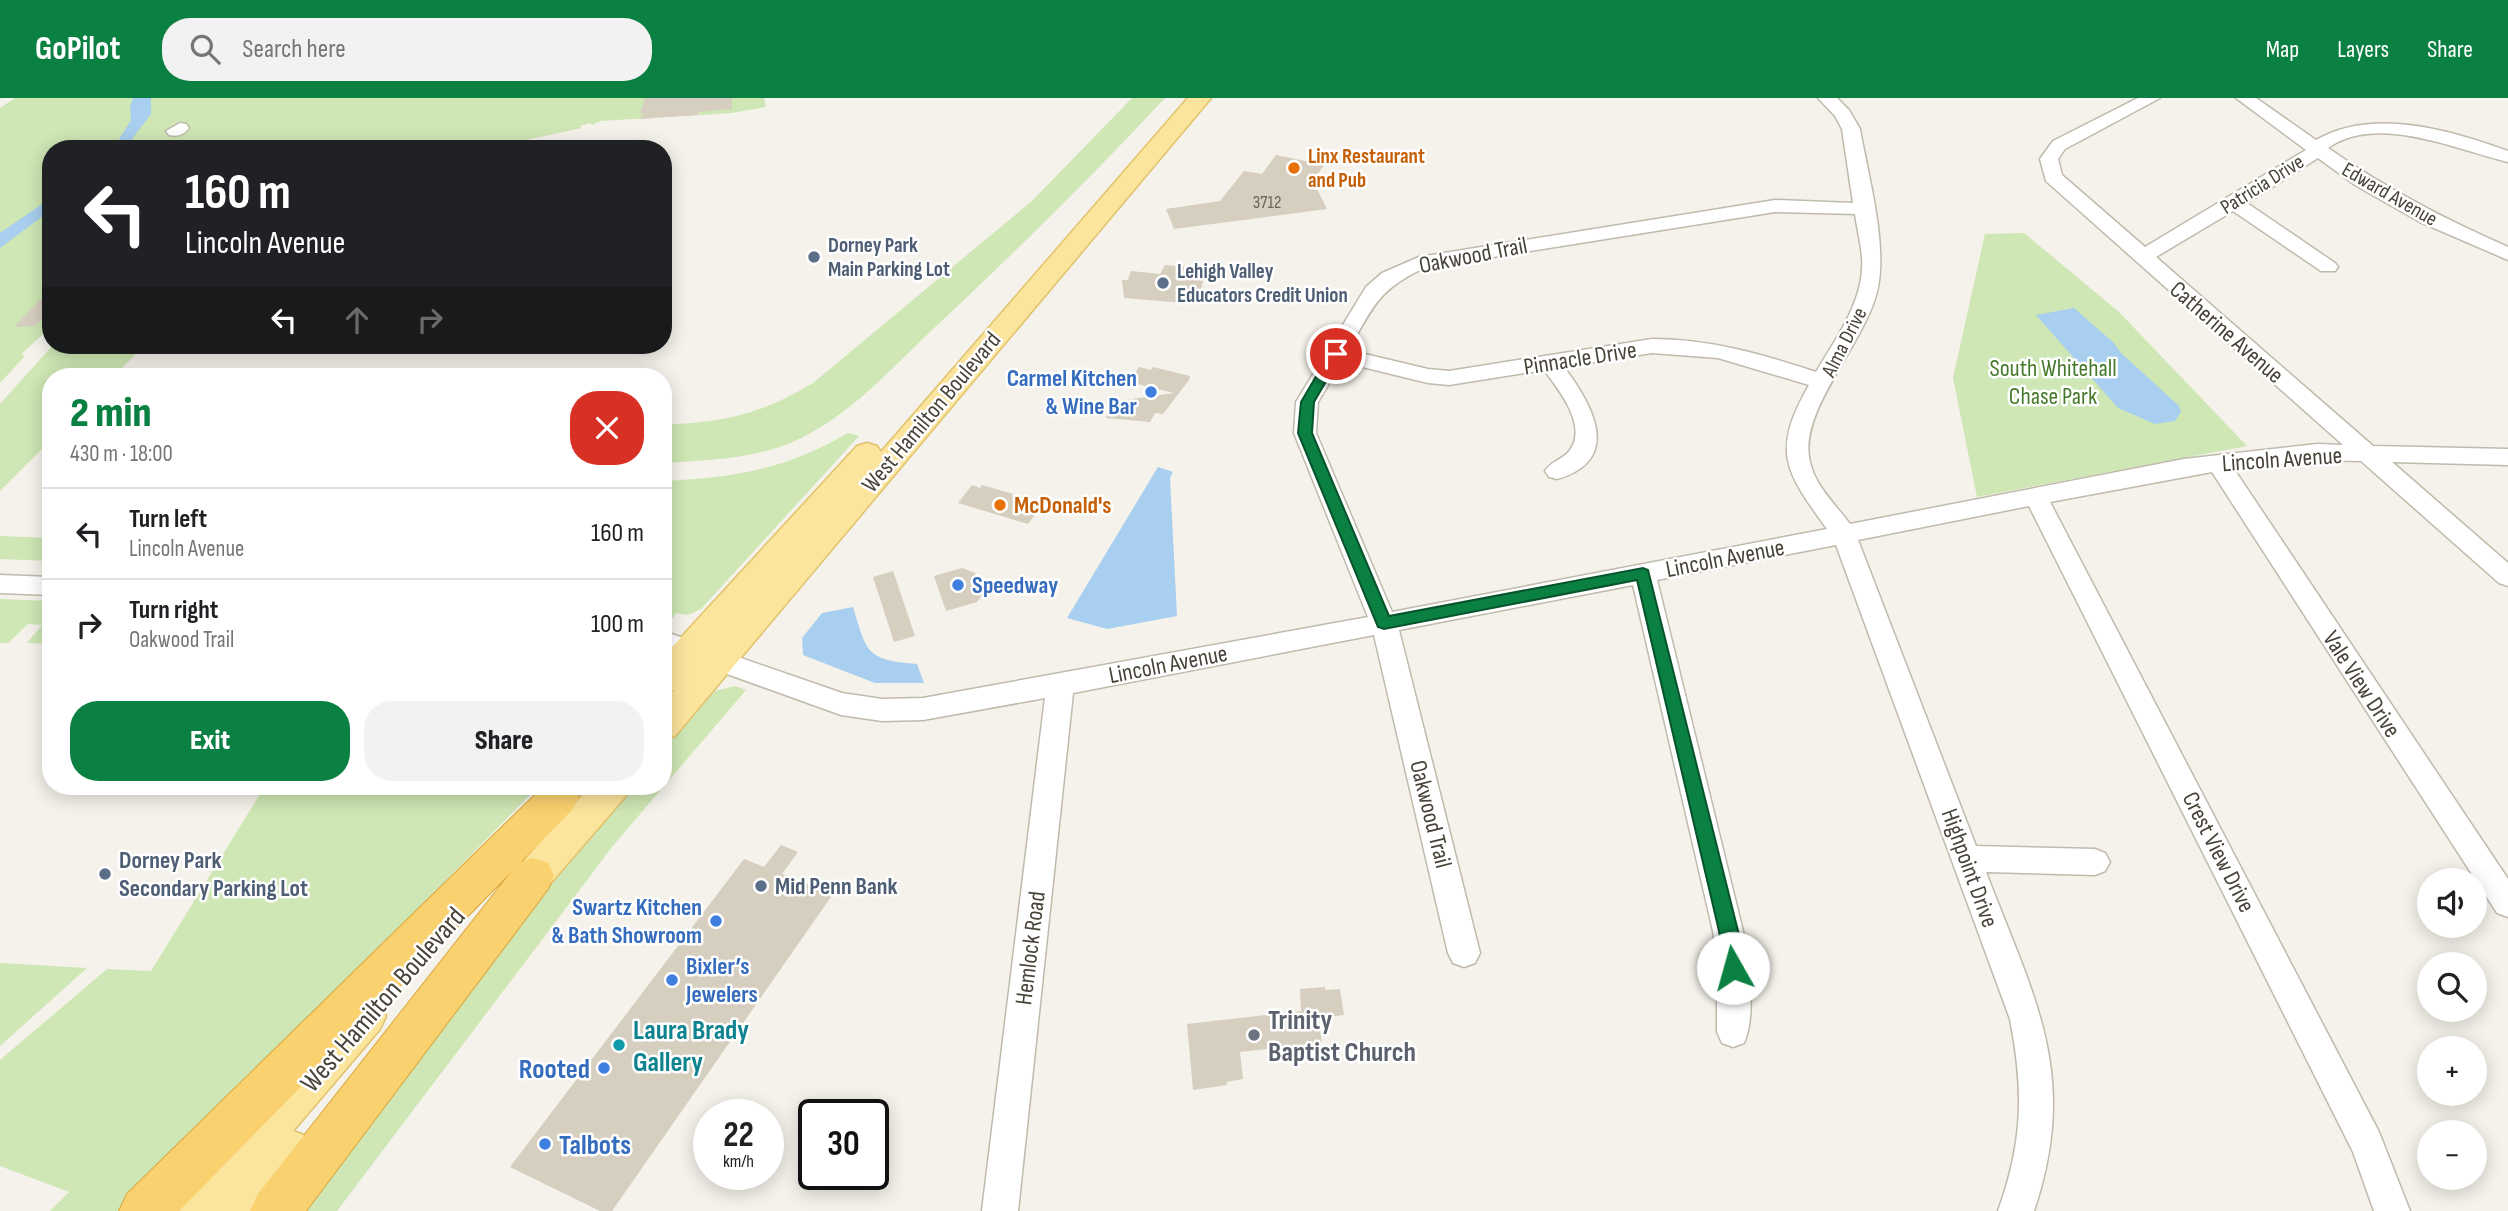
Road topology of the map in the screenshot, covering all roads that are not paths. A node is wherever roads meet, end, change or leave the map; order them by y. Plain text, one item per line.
1 (1181, 98) edge
2 (1200, 98) edge
3 (1827, 98) edge
4 (2151, 98) edge
5 (2245, 98) edge
6 (2315, 146) junction
7 (2508, 157) edge
8 (2233, 202) junction
9 (1863, 209) junction
10 (2508, 254) edge
11 (2142, 257) junction
12 (2328, 267) dead end
13 (1336, 354) junction
14 (1550, 362) junction
15 (1823, 382) junction
16 (2366, 454) junction
17 (2508, 457) edge
18 (2218, 463) junction
19 (1557, 471) dead end
20 (2036, 497) junction
21 (1844, 534) junction
22 (1643, 573) junction
23 (2508, 577) edge
24 (0, 584) edge
25 (42, 586) edge
26 (1384, 623) junction
27 (691, 651) edge
28 (672, 671) edge
29 (1060, 685) junction
30 (672, 702) edge
31 (560, 795) edge
32 (560, 795) edge
33 (604, 795) edge
34 (1967, 859) junction
35 (2095, 862) dead end
36 (533, 876) junction
37 (2508, 904) edge
38 (1464, 953) dead end
39 (1733, 1032) dead end
40 (144, 1211) edge
41 (194, 1211) edge
42 (243, 1211) edge
43 (275, 1211) edge
44 (1000, 1211) edge
45 (2016, 1211) edge
46 (2392, 1211) edge

1 - 27 main road, West Hamilton Boulevard
2 - 27 main road, West Hamilton Boulevard
3 - 9 street, Alma Drive
4 - 11 street, Catherine Avenue
5 - 6 street, Edward Avenue
6 - 7 street, Patricia Drive
6 - 8 street, Patricia Drive
6 - 10 street, Edward Avenue
8 - 11 street, Patricia Drive
8 - 12 street
9 - 13 street, Oakwood Trail
9 - 15 street, Alma Drive
11 - 16 street, Catherine Avenue
13 - 14 street, Pinnacle Drive
13 - 26 street, Oakwood Trail
14 - 15 street, Pinnacle Drive
14 - 19 street
15 - 21 street, Alma Drive
16 - 17 street, Lincoln Avenue
16 - 18 street, Lincoln Avenue
16 - 23 street, Catherine Avenue
18 - 20 street, Lincoln Avenue
18 - 37 street, Vale View Drive
20 - 21 street, Lincoln Avenue
20 - 46 street, Crest View Drive
21 - 22 street, Lincoln Avenue
21 - 34 street, Highpoint Drive
22 - 26 street, Lincoln Avenue
22 - 39 street
24 - 25 street
26 - 29 street, Lincoln Avenue
26 - 38 street, Oakwood Trail
27 - 28 main road, West Hamilton Boulevard
27 - 29 street, Lincoln Avenue
27 - 30 main road, West Hamilton Boulevard
29 - 44 street, Hemlock Road
31 - 40 highway
32 - 41 main road, West Hamilton Boulevard
33 - 36 main road, West Hamilton Boulevard
34 - 35 street
34 - 45 street, Highpoint Drive
36 - 42 main road, West Hamilton Boulevard
36 - 43 highway

